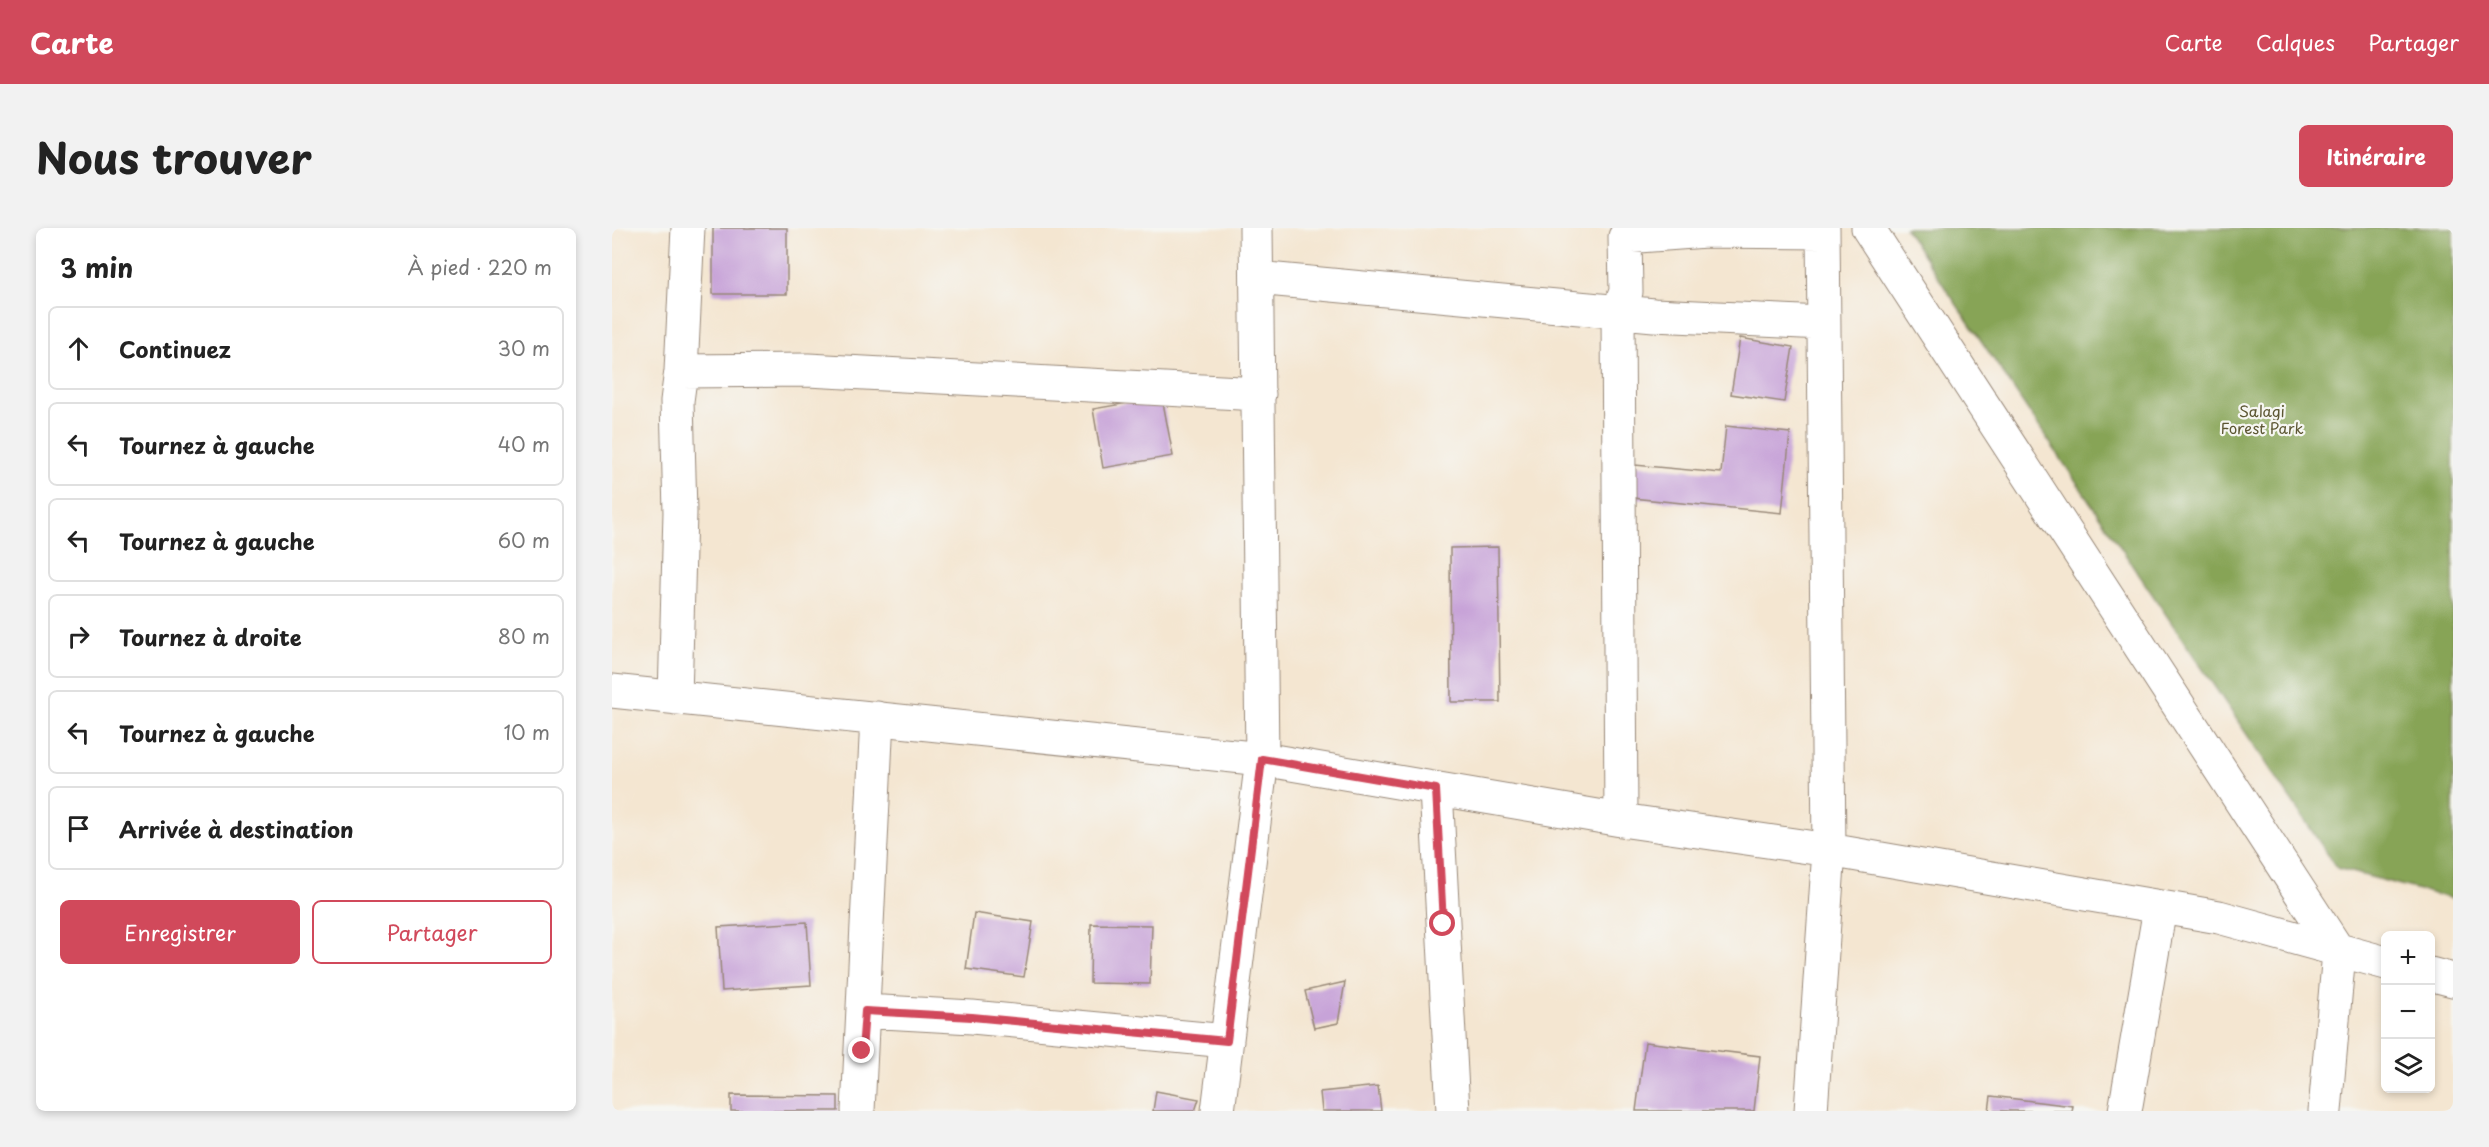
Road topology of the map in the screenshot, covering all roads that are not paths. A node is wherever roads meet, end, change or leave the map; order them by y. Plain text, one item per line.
1 (688, 228) edge
2 (1256, 228) edge
3 (1868, 228) edge
4 (1823, 230) edge
5 (1257, 278) junction
6 (1618, 312) junction
7 (1822, 323) junction
8 (681, 371) junction
9 (1259, 394) junction
10 (612, 691) edge
11 (675, 698) junction
12 (877, 718) junction
13 (1262, 759) junction
14 (1436, 789) junction
15 (1621, 820) junction
16 (1829, 850) junction
17 (2160, 908) junction
18 (2338, 952) junction
19 (2381, 962) edge
20 (2435, 975) edge
21 (2453, 980) edge
22 (865, 1011) junction
23 (1227, 1041) junction
24 (858, 1111) edge
25 (1218, 1111) edge
26 (1454, 1111) edge
27 (1811, 1111) edge
28 (2125, 1111) edge
29 (2325, 1111) edge

1 - 8 street
2 - 5 street
3 - 18 street
4 - 6 street
4 - 7 street
5 - 6 street
5 - 9 street
6 - 7 street
6 - 15 street
7 - 16 street
8 - 9 street
8 - 11 street
9 - 13 street
10 - 11 street
11 - 12 street
12 - 13 street
12 - 22 street
13 - 14 street
13 - 23 street
14 - 15 street
14 - 26 street
15 - 16 street
16 - 17 street
16 - 27 street
17 - 18 street
17 - 28 street
18 - 19 street
18 - 29 street
20 - 21 street
22 - 23 street
22 - 24 street
23 - 25 street

